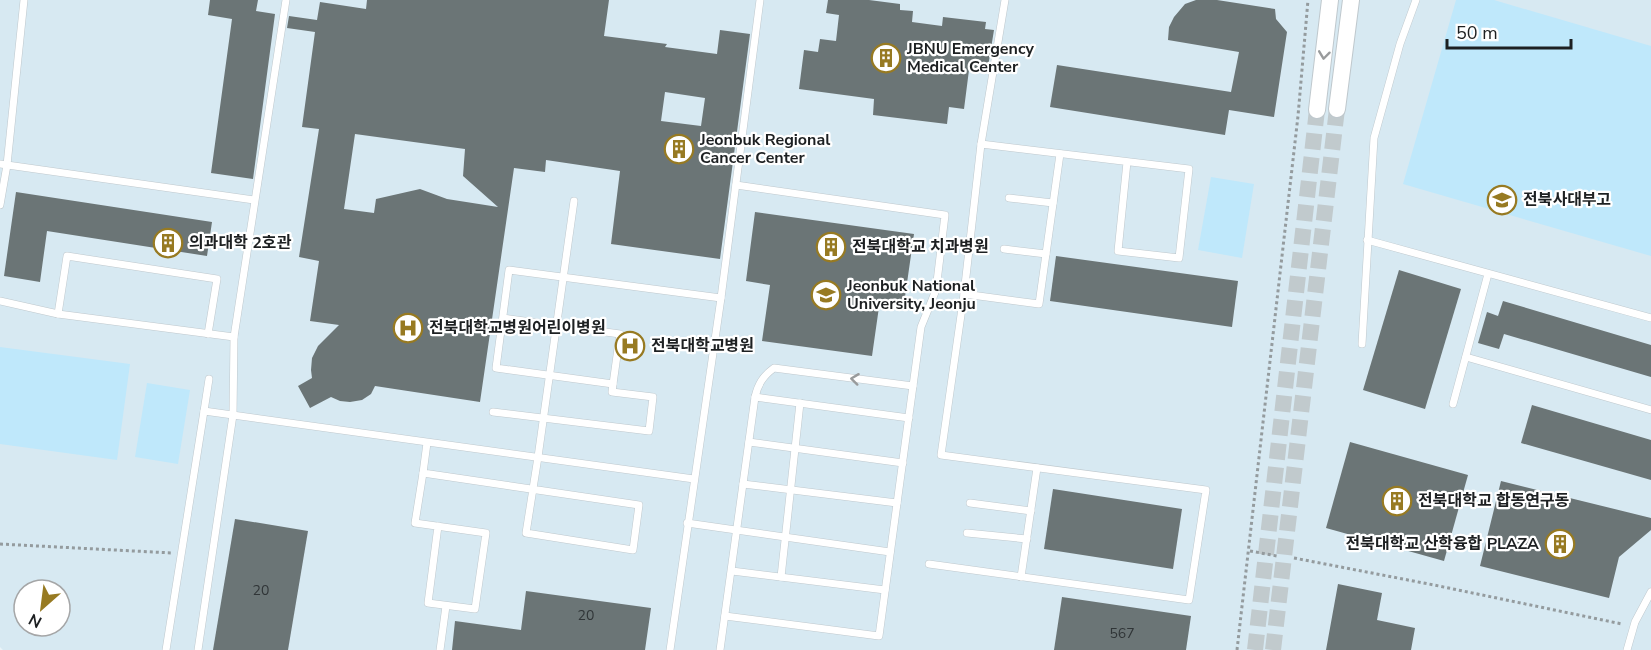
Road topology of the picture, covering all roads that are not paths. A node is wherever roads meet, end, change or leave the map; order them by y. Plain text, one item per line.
1 (24, 0) edge
2 (285, 0) edge
3 (760, 0) edge
4 (1005, 0) edge
5 (1330, 0) edge
6 (1351, 0) edge
7 (1416, 0) edge
8 (1337, 109) tunnel mouth
9 (1317, 110) tunnel mouth
10 (981, 144) junction
11 (1060, 153) junction
12 (1127, 162) junction
13 (3, 165) edge
14 (736, 185) junction
15 (1009, 198) dead end
16 (254, 200) junction
17 (574, 201) dead end
18 (1053, 203) junction
19 (0, 205) edge
20 (1367, 240) junction
21 (1004, 249) dead end
22 (1046, 254) junction
23 (1488, 274) junction
24 (563, 278) junction
25 (964, 294) junction
26 (721, 298) junction
27 (0, 301) edge
28 (58, 314) junction
29 (502, 318) junction
30 (1651, 318) edge
31 (556, 326) junction
32 (208, 334) junction
33 (234, 337) junction
34 (1362, 344) dead end
35 (1466, 357) junction
36 (549, 376) junction
37 (209, 379) dead end
38 (613, 384) junction
39 (913, 386) junction
40 (755, 397) junction
41 (800, 403) junction
42 (1453, 404) dead end
43 (1651, 410) edge
44 (204, 411) junction
45 (493, 412) dead end
46 (233, 415) junction
47 (543, 418) junction
48 (909, 418) junction
49 (427, 442) junction
50 (749, 442) junction
51 (795, 448) junction
52 (538, 457) junction
53 (903, 463) junction
54 (1037, 468) junction
55 (423, 473) junction
56 (694, 479) junction
57 (743, 484) junction
58 (532, 489) junction
59 (791, 490) junction
60 (897, 503) junction
61 (970, 503) dead end
62 (1030, 511) junction
63 (687, 523) junction
64 (438, 526) junction
65 (737, 531) junction
66 (967, 533) dead end
67 (786, 537) junction
68 (1027, 539) junction
69 (890, 552) junction
70 (929, 564) dead end
71 (732, 571) junction
72 (781, 577) junction
73 (1021, 577) junction
74 (885, 590) junction
75 (1651, 592) edge
76 (446, 606) junction
77 (725, 616) junction
78 (166, 650) edge
79 (198, 650) edge
80 (441, 650) edge
81 (670, 650) edge
82 (720, 650) edge
83 (1627, 650) edge

1 - 13 lane
2 - 16 lane
3 - 14 lane
4 - 10 lane
5 -> 9 street
6 - 8 street
7 - 20 lane
10 - 11 lane
10 - 25 lane
11 - 12 lane
11 - 18 lane
12 - 12 lane
13 - 16 lane
13 - 19 lane
14 - 26 lane
14 - 39 lane
15 - 18 lane
16 - 33 lane
17 - 24 lane
18 - 22 lane
20 - 23 lane
20 - 34 lane
21 - 22 lane
22 - 25 lane
23 - 30 lane
23 - 35 lane
24 - 26 lane
24 - 29 lane
24 - 31 lane
25 - 54 lane
26 - 56 lane
27 - 28 lane
28 - 32 lane
28 - 32 lane
29 - 31 lane
29 - 36 lane
31 - 36 lane
31 - 38 lane
32 - 33 lane
33 - 46 lane
35 - 42 lane
35 - 43 lane
36 - 38 lane
36 - 47 lane
37 - 44 lane
38 - 47 lane
39 -> 40 lane
39 - 48 lane
40 - 41 lane
40 - 50 lane
41 - 48 lane
41 - 51 lane
44 - 46 lane
44 - 78 lane
45 - 47 lane
46 - 49 lane
46 - 79 lane
47 - 52 lane
48 - 53 lane
49 - 52 lane
49 - 55 lane
50 - 51 lane
50 - 57 lane
51 - 53 lane
51 - 59 lane
52 - 56 lane
52 - 58 lane
53 - 60 lane
54 - 62 lane
54 - 73 lane
55 - 58 lane
55 - 64 lane
56 - 63 lane
57 - 59 lane
57 - 65 lane
58 - 58 lane
59 - 60 lane
59 - 67 lane
60 - 69 lane
61 - 62 lane
62 - 68 lane
63 - 65 lane
63 - 81 lane
64 - 76 lane
64 - 76 lane
65 - 67 lane
65 - 71 lane
66 - 68 lane
67 - 69 lane
67 - 72 lane
68 - 73 lane
69 - 74 lane
70 - 73 lane
71 - 72 lane
71 - 77 lane
72 - 74 lane
74 - 77 lane
75 - 83 lane
76 - 80 lane
77 - 82 lane

